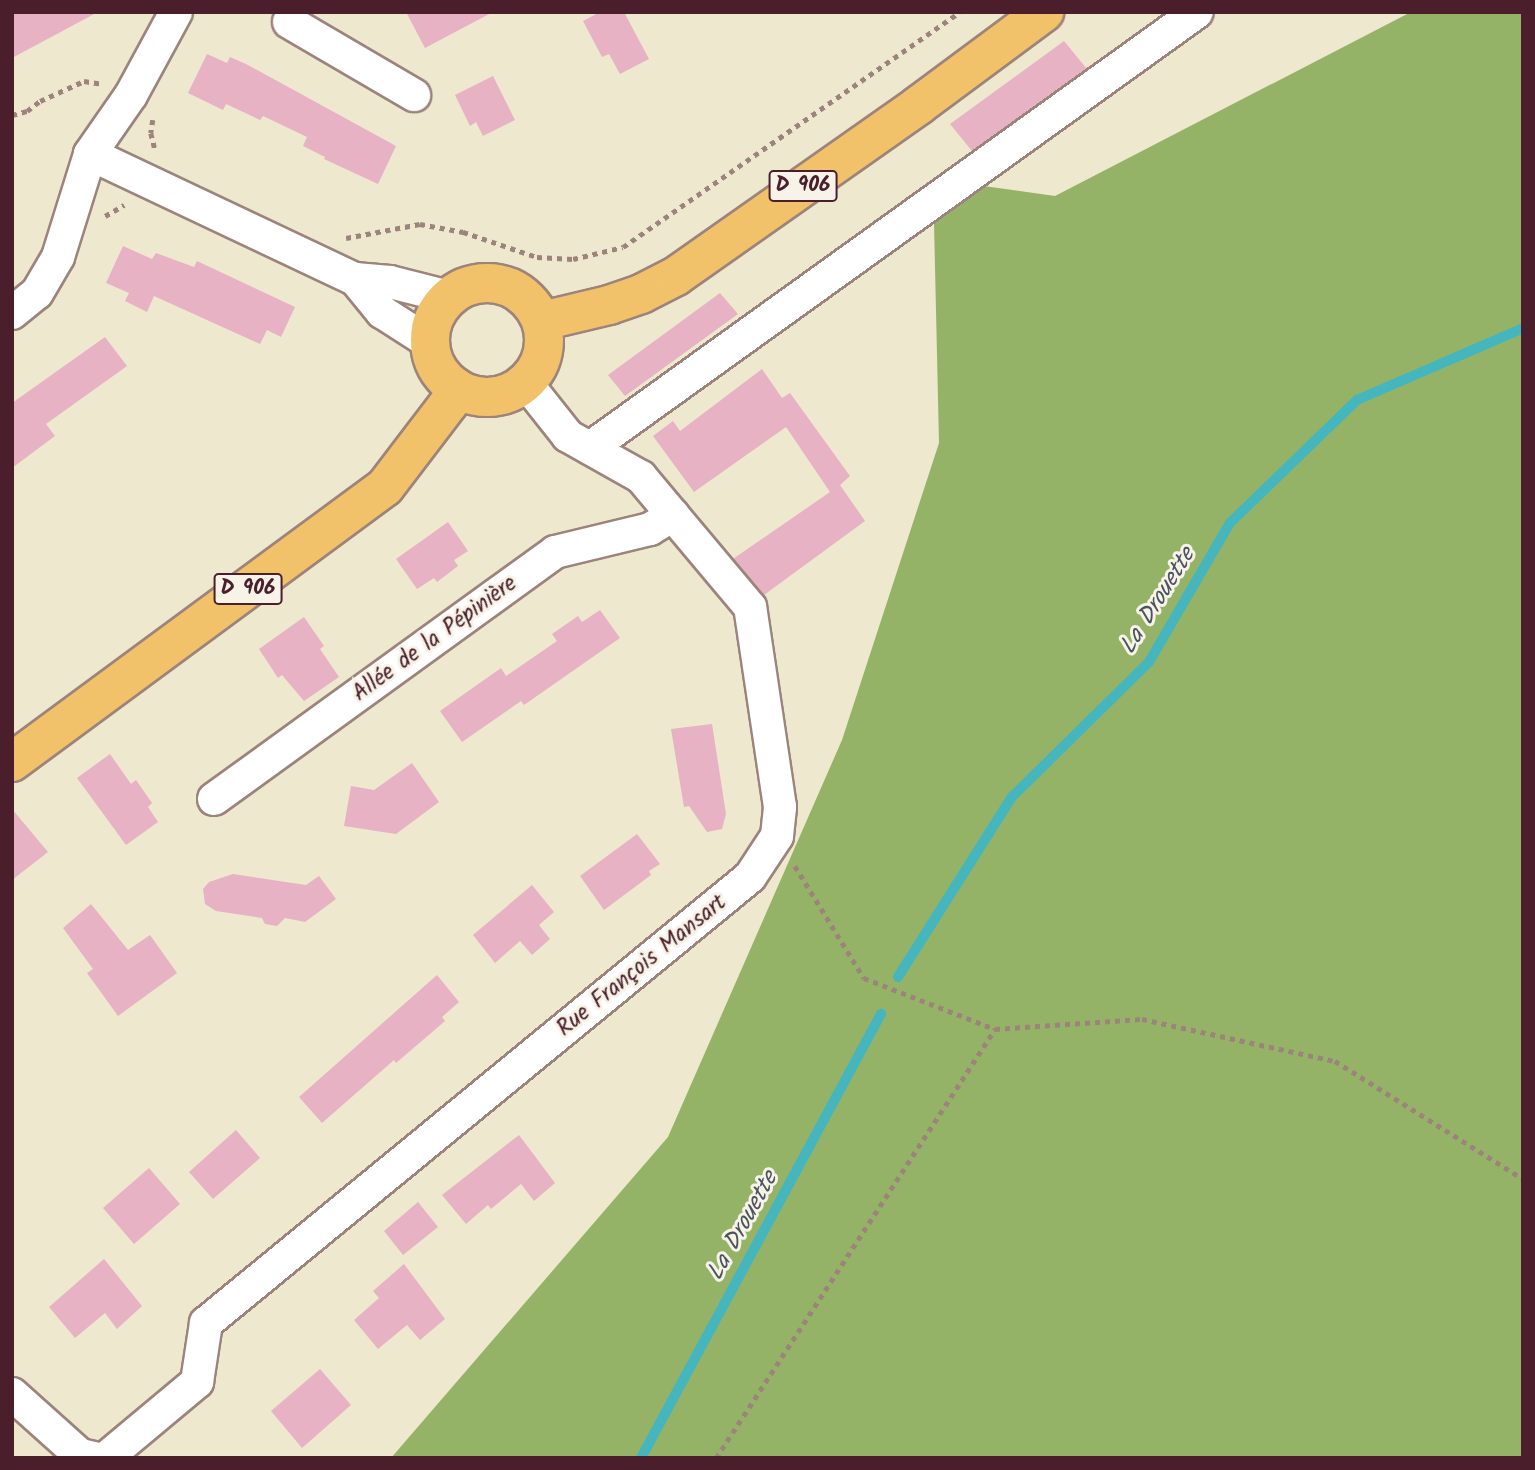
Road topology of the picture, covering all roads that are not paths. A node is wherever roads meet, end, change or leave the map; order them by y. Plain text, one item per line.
1 (176, 12) edge
2 (1044, 12) edge
3 (1196, 12) edge
4 (288, 15) edge
5 (414, 95) dead end
6 (90, 154) junction
7 (355, 279) junction
8 (449, 297) junction
9 (12, 313) edge
10 (542, 321) junction
11 (429, 342) junction
12 (526, 383) junction
13 (456, 388) junction
14 (590, 448) junction
15 (673, 515) junction
16 (12, 762) edge
17 (214, 799) dead end
18 (12, 1394) edge
19 (94, 1458) edge
20 (106, 1458) edge

1 - 6 street
2 - 10 main road, D 906
3 - 14 street
4 - 5 street
6 - 7 street
6 - 9 street
7 - 8 street
7 - 11 street
8 - 10 main road
8 - 11 main road
10 - 12 main road
11 - 13 main road
12 - 13 main road
12 - 14 street, Rue François Mansart
13 - 16 main road, D 906
14 - 15 street, Rue François Mansart
15 - 17 street, Allée de la Pépinière
15 - 20 street, Rue François Mansart
18 - 19 street

